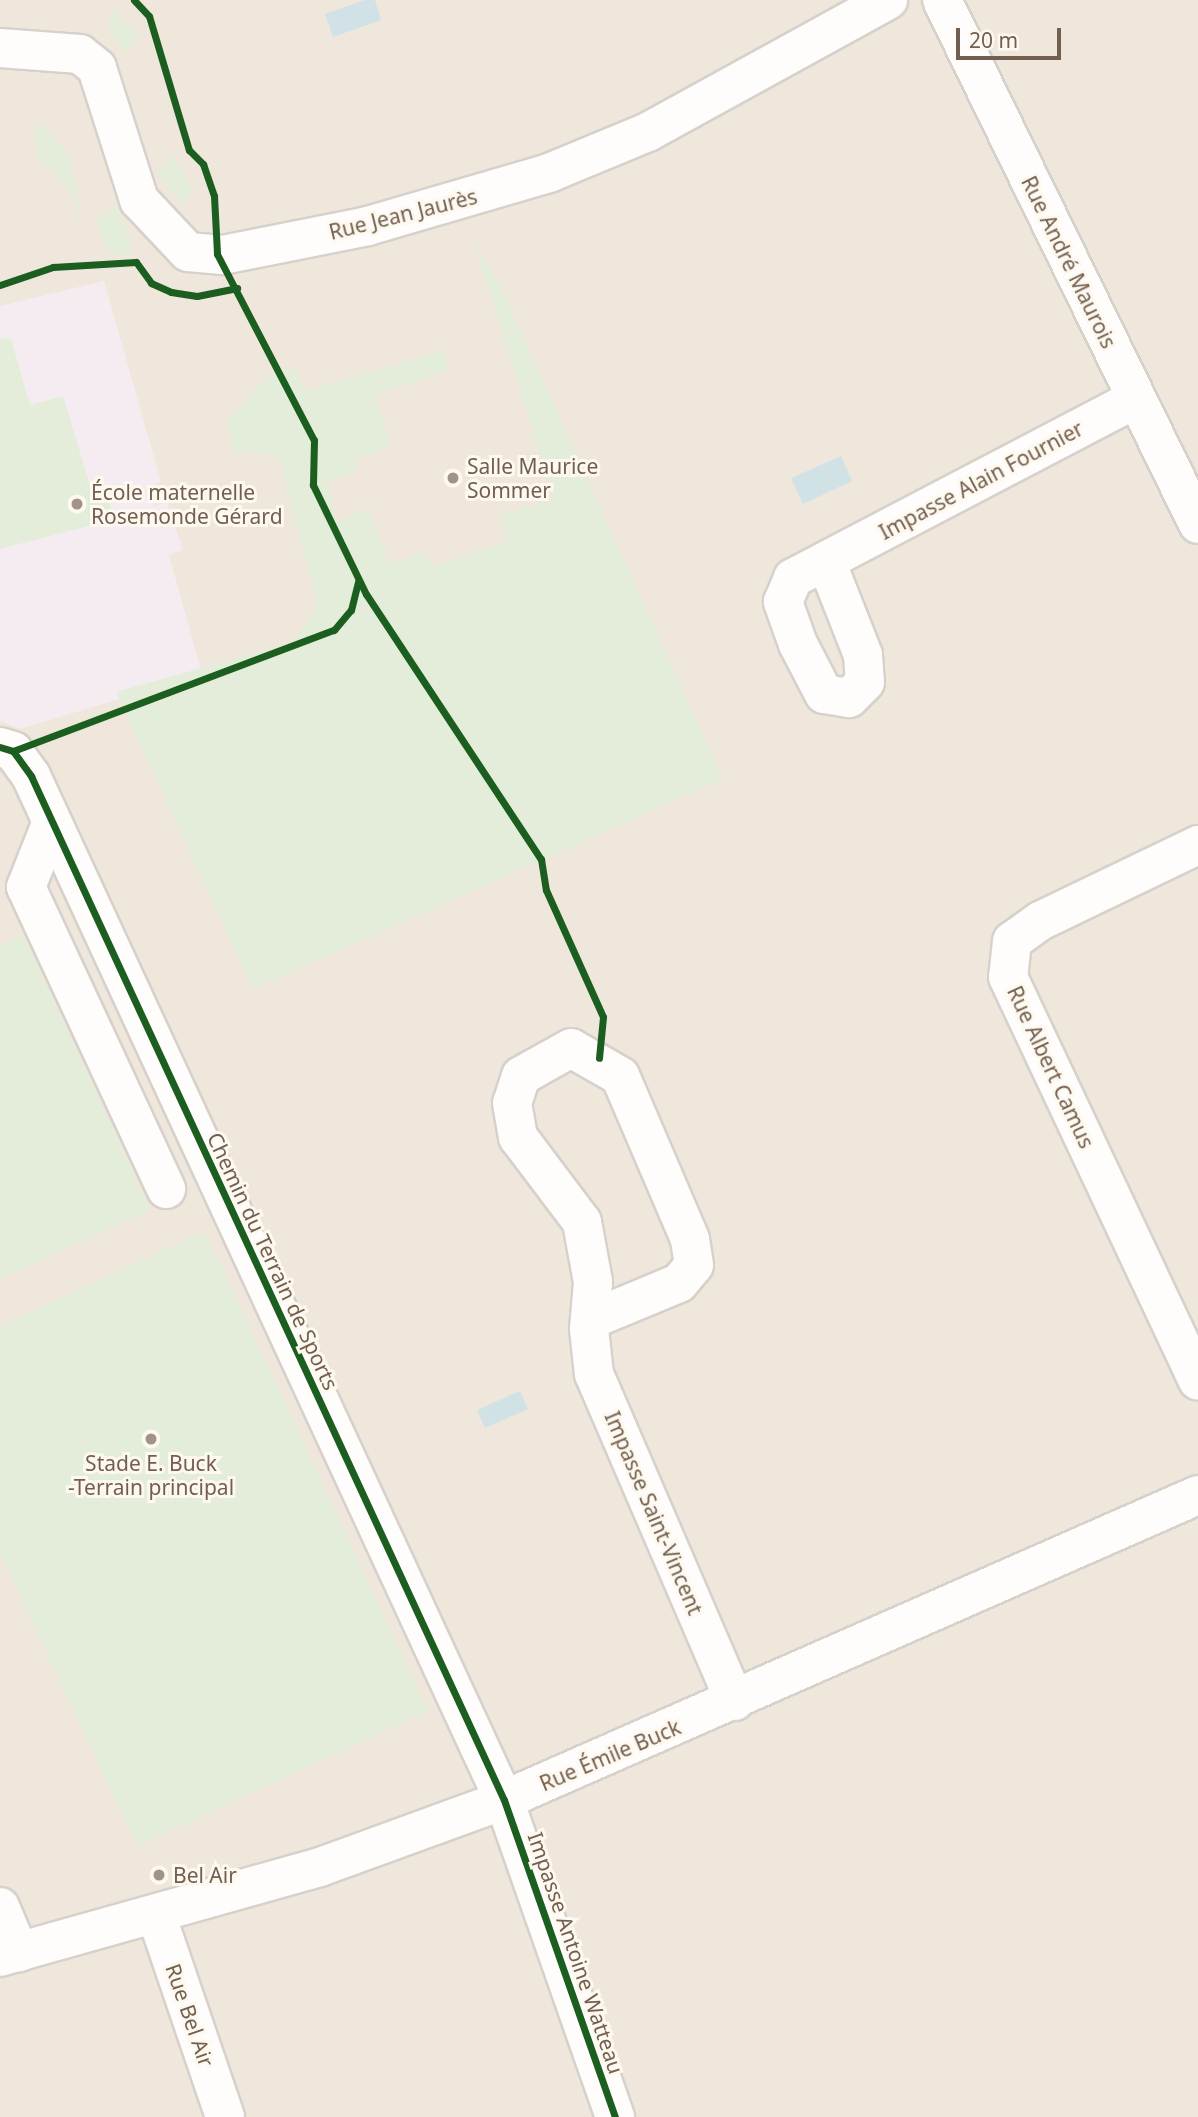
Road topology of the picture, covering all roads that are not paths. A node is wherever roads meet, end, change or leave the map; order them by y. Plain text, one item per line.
1 (888, 0) edge
2 (942, 0) edge
3 (0, 48) edge
4 (1136, 399) junction
5 (1198, 524) edge
6 (826, 561) dead end
7 (0, 747) edge
8 (51, 824) junction
9 (1198, 845) edge
10 (166, 1189) dead end
11 (590, 1320) junction
12 (1198, 1380) edge
13 (1198, 1495) edge
14 (735, 1701) junction
15 (504, 1800) junction
16 (0, 1907) edge
17 (156, 1914) junction
18 (10, 1955) edge
19 (225, 2117) edge
20 (615, 2117) edge

1 - 3 street, Rue Jean Jaurès
2 - 4 street, Rue André Maurois
4 - 5 street, Rue André Maurois
4 - 6 street, Impasse Alain Fournier
7 - 8 street, Chemin du Terrain de Sports
8 - 10 street
8 - 15 street, Chemin du Terrain de Sports
9 - 12 street, Rue Albert Camus
11 - 11 street, Impasse Saint-Vincent
11 - 14 street, Impasse Saint-Vincent
13 - 14 street, Rue Émile Buck
14 - 15 street, Rue Émile Buck
15 - 17 street, Rue Émile Buck
15 - 20 street, Impasse Antoine Watteau
16 - 18 street
17 - 18 street, Rue Émile Buck
17 - 19 street, Rue Bel Air

